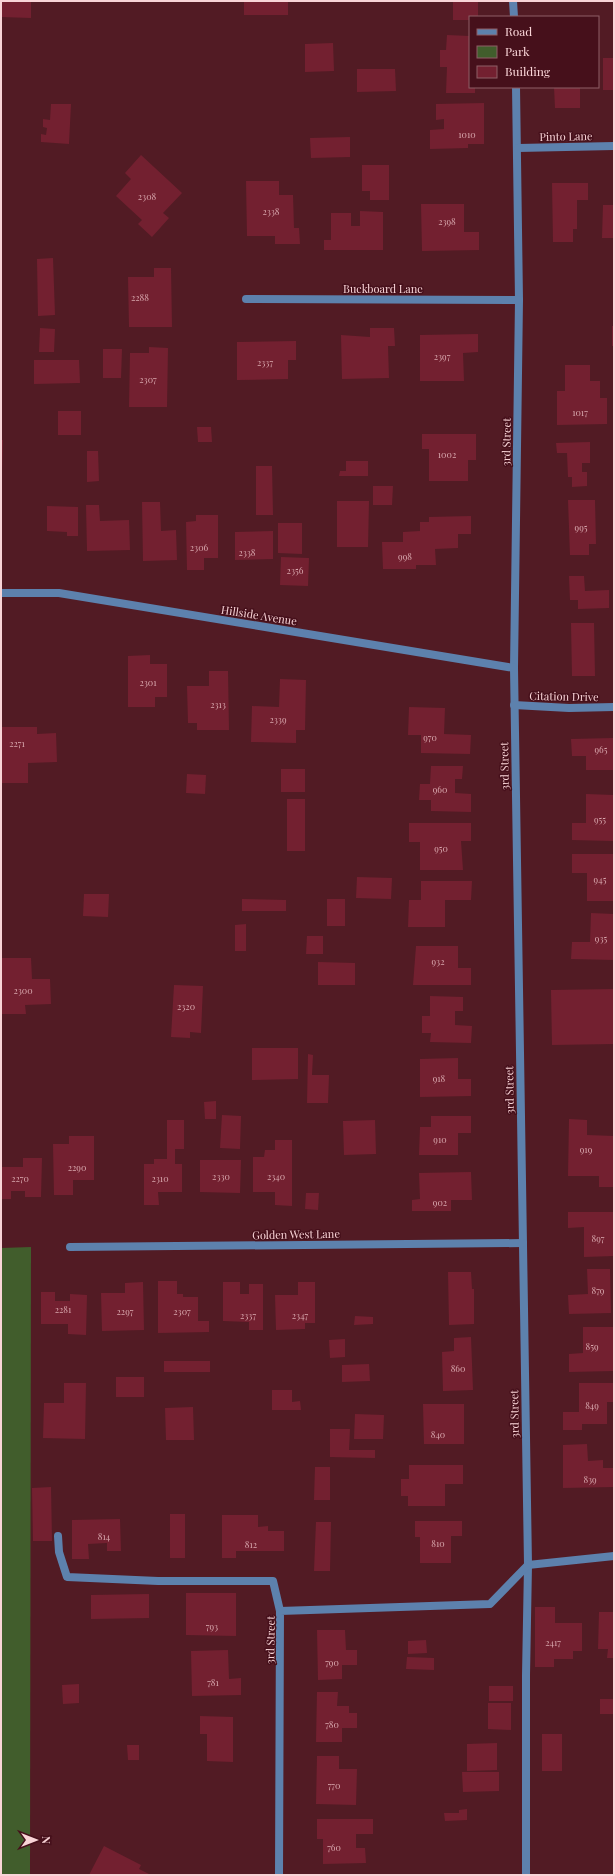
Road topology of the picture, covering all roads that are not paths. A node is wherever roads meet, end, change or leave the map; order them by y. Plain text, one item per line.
1 (513, 1) edge
2 (514, 16) edge
3 (516, 88) edge
4 (614, 146) edge
5 (518, 148) junction
6 (246, 299) dead end
7 (519, 300) junction
8 (1, 593) edge
9 (514, 668) junction
10 (514, 705) junction
11 (614, 707) edge
12 (522, 1243) junction
13 (70, 1247) dead end
14 (58, 1536) dead end
15 (614, 1556) edge
16 (528, 1565) junction
17 (280, 1611) junction
18 (279, 1875) edge
19 (526, 1875) edge

1 - 2 street
3 - 5 street, 3rd Street
4 - 5 street, Pinto Lane
5 - 7 street, 3rd Street
6 - 7 street, Buckboard Lane
7 - 9 street, 3rd Street
8 - 9 street, Hillside Avenue
9 - 10 street, 3rd Street
10 - 11 street, Citation Drive
10 - 12 street, 3rd Street
12 - 13 street, Golden West Lane
12 - 16 street, 3rd Street
14 - 17 street
15 - 16 street
16 - 17 street, 3rd Street
16 - 19 street
17 - 18 street, 3rd Street

